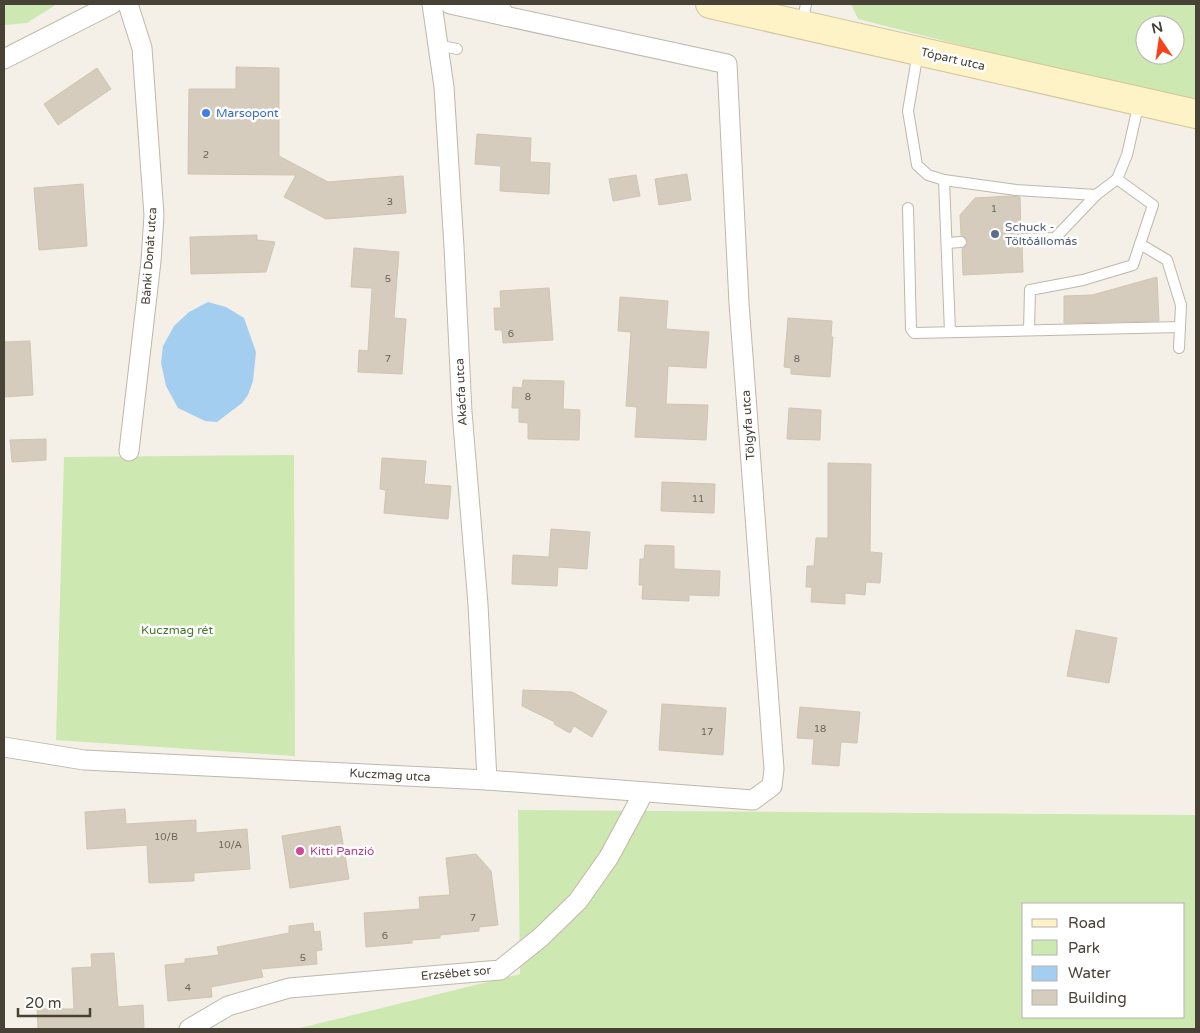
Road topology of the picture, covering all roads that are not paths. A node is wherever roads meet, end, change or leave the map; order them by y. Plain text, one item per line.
1 (112, 4) edge
2 (128, 4) edge
3 (432, 4) edge
4 (450, 4) edge
5 (726, 5) edge
6 (502, 10) edge
7 (804, 14) edge
8 (438, 44) junction
9 (457, 49) dead end
10 (918, 51) junction
11 (4, 59) edge
12 (1139, 101) junction
13 (1196, 114) edge
14 (1117, 179) junction
15 (944, 180) junction
16 (1096, 195) junction
17 (908, 208) dead end
18 (1021, 239) dead end
19 (961, 242) dead end
20 (947, 243) junction
21 (1140, 244) junction
22 (1180, 327) junction
23 (1030, 330) junction
24 (950, 332) junction
25 (1179, 348) dead end
26 (129, 450) dead end
27 (4, 747) edge
28 (487, 780) junction
29 (772, 786) joint
30 (644, 792) junction
31 (189, 1029) edge

1 - 11 street
2 - 26 street, Bánki Donát utca
3 - 8 street, Akácfa utca
4 - 6 street
5 - 7 main road, Tópart utca
6 - 29 street, Tölgyfa utca
7 - 10 main road, Tópart utca
8 - 9 lane
8 - 28 street, Akácfa utca
10 - 12 main road, Tópart utca
10 - 15 lane
12 - 13 main road, Tópart utca
12 - 14 lane
14 - 16 lane
14 - 21 lane
15 - 16 lane
15 - 20 lane
16 - 18 lane
17 - 24 lane
19 - 20 lane
20 - 24 lane
21 - 22 lane
21 - 23 lane
22 - 23 lane
22 - 25 lane
23 - 24 lane
27 - 28 street, Kuczmag utca
28 - 30 street, Kuczmag utca
29 - 30 street, Kuczmag utca
30 - 31 street, Erzsébet sor

